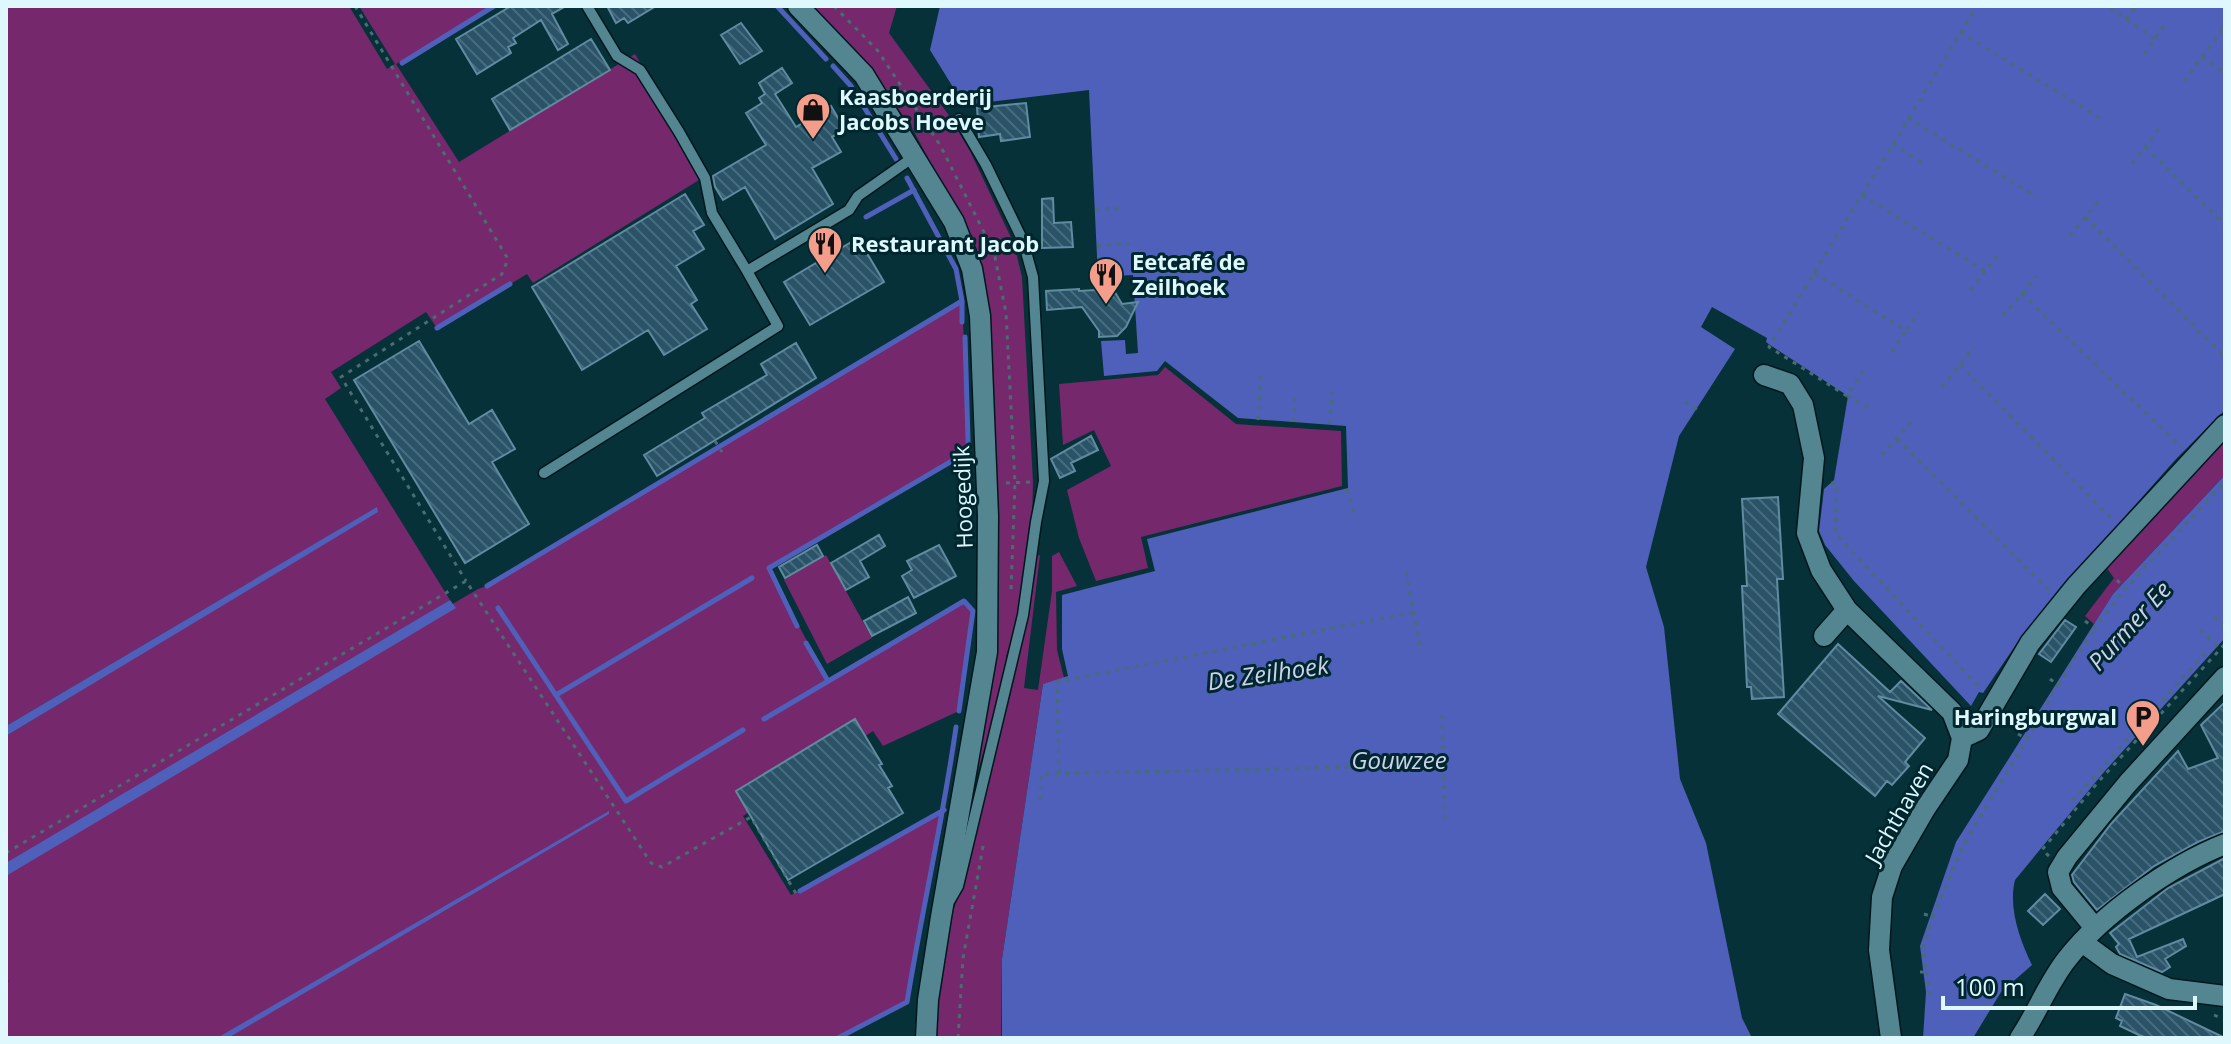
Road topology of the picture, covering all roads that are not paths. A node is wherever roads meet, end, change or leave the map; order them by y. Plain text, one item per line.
1 (587, 6) edge
2 (798, 6) edge
3 (959, 119) dead end
4 (915, 156) junction
5 (747, 271) junction
6 (1764, 375) dead end
7 (2225, 425) edge
8 (544, 473) dead end
9 (1847, 610) junction
10 (1824, 636) dead end
11 (2225, 677) edge
12 (1962, 738) junction
13 (2225, 844) edge
14 (941, 917) junction
15 (2088, 935) junction
16 (2225, 996) edge
17 (926, 1038) edge
18 (1891, 1038) edge
19 (2020, 1038) edge

1 - 5 lane
2 - 4 street, Hoogedijk
3 - 14 lane
4 - 5 lane
4 - 14 street, Hoogedijk
5 - 8 lane
6 - 9 street
7 - 12 street
9 - 10 street
9 - 12 street
11 - 15 street
12 - 18 street, Jachthaven
13 - 15 street
14 - 17 street, Hoogedijk
15 - 16 street
15 - 19 street

